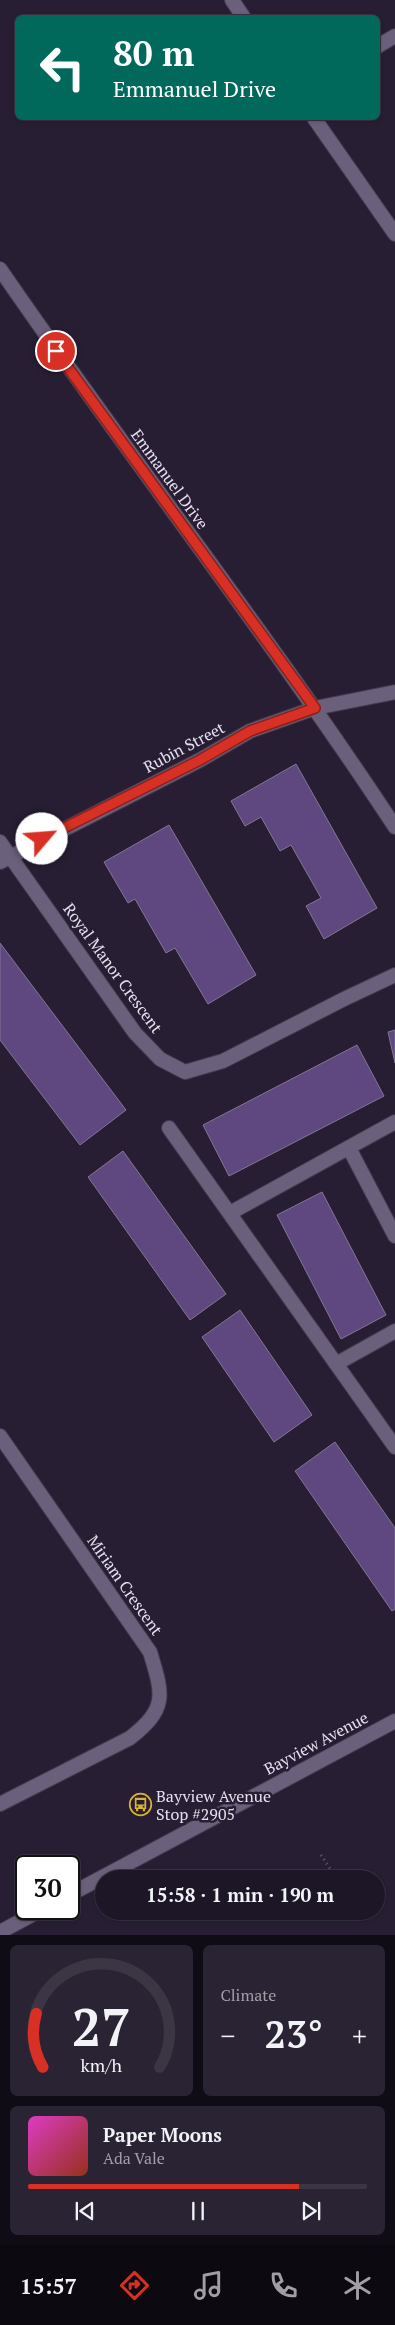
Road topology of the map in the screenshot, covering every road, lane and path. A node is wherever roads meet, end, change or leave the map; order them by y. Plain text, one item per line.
1 (232, 0) edge
2 (242, 15) edge
3 (395, 36) edge
4 (380, 45) edge
5 (315, 120) edge
6 (395, 234) edge
7 (0, 269) edge
8 (395, 692) edge
9 (315, 708) junction
10 (395, 827) edge
11 (0, 842) edge
12 (5, 859) edge
13 (395, 975) edge
14 (395, 1122) edge
15 (169, 1128) dead end
16 (349, 1148) junction
17 (230, 1213) junction
18 (395, 1236) edge
19 (395, 1331) edge
20 (336, 1364) junction
21 (0, 1436) edge
22 (395, 1447) edge
23 (395, 1721) edge
24 (0, 1804) edge
25 (321, 1856) dead end
26 (331, 1870) edge
27 (80, 1889) edge
28 (22, 1920) edge
29 (0, 1932) edge

1 - 2 street
3 - 4 street
5 - 6 street
7 - 9 street, Emmanuel Drive
8 - 9 street, Rubin Street
9 - 10 street
9 - 12 street, Rubin Street
11 - 12 street, Royal Manor Crescent
12 - 13 street, Royal Manor Crescent
14 - 16 street
15 - 17 street
16 - 17 street
16 - 18 street
17 - 20 street
19 - 20 street
20 - 22 street
21 - 24 street, Miriam Crescent
23 - 27 street, Bayview Avenue
25 - 26 path
28 - 29 street

